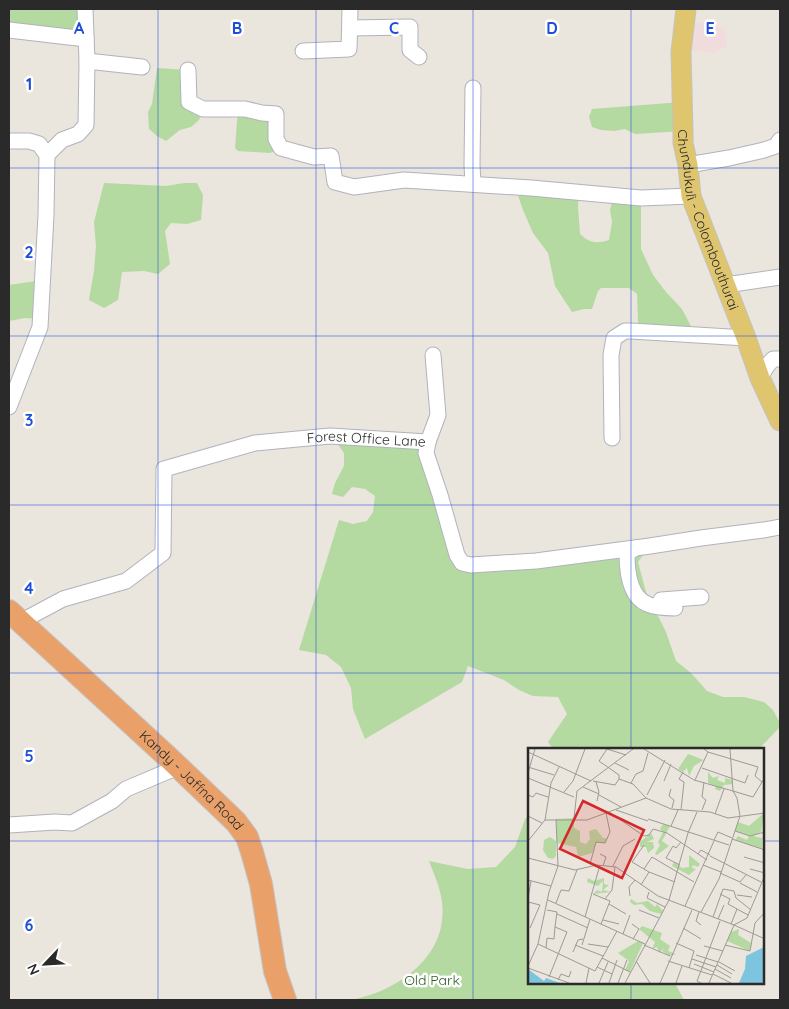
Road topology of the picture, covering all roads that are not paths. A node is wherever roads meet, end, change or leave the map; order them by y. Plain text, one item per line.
1 (85, 9) edge
2 (350, 9) edge
3 (686, 9) edge
4 (350, 28) junction
5 (9, 30) edge
6 (86, 39) junction
7 (303, 51) dead end
8 (419, 58) dead end
9 (87, 61) junction
10 (142, 67) dead end
11 (188, 70) dead end
12 (473, 88) dead end
13 (780, 140) edge
14 (9, 141) edge
15 (47, 154) junction
16 (688, 165) junction
17 (473, 184) junction
18 (690, 196) junction
19 (780, 276) edge
20 (726, 285) junction
21 (746, 338) junction
22 (433, 355) dead end
23 (780, 359) edge
24 (760, 378) junction
25 (9, 407) edge
26 (780, 419) edge
27 (612, 438) dead end
28 (428, 442) junction
29 (780, 527) edge
30 (635, 548) junction
31 (702, 596) dead end
32 (646, 604) junction
33 (675, 608) dead end
34 (14, 617) edge
35 (178, 767) junction
36 (9, 825) edge
37 (285, 1000) edge

1 - 6 street
2 - 4 street
3 - 16 main road, Chundukuli - Colombouthurai
4 - 7 street
4 - 8 street
5 - 6 street
6 - 9 street
9 - 10 street
9 - 15 street
11 - 17 street
12 - 17 street
13 - 16 street
14 - 15 street
15 - 25 street
16 - 18 main road, Chundukuli - Colombouthurai
17 - 18 street
18 - 20 main road, Chundukuli - Colombouthurai
19 - 20 street
20 - 21 main road, Chundukuli - Colombouthurai
21 - 24 main road, Chundukuli - Colombouthurai
21 - 27 street
22 - 28 street
23 - 24 street
24 - 26 main road, Chundukuli - Colombouthurai
28 - 30 street, Forest Office Lane
28 - 34 street, Forest Office Lane
29 - 30 street, Forest Office Lane
30 - 32 street
31 - 32 street
32 - 33 street
34 - 35 highway, Kandy - Jaffna Road
35 - 36 street
35 - 37 highway, Kandy - Jaffna Road

